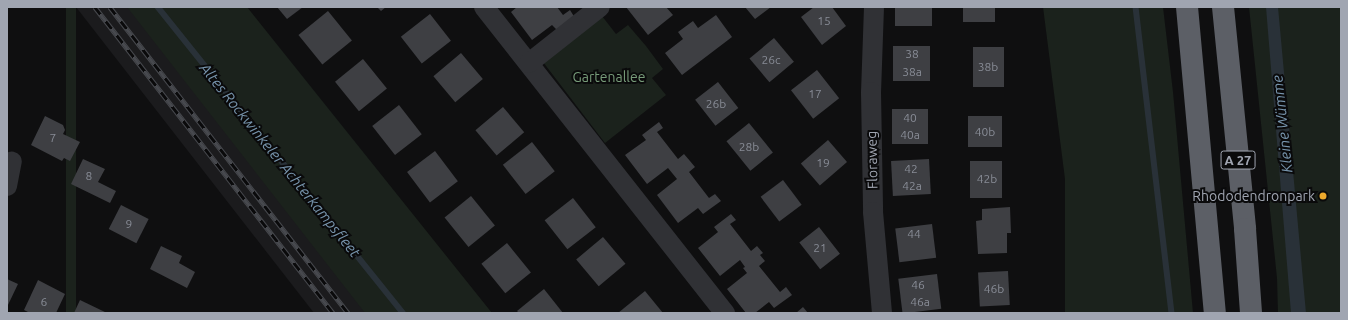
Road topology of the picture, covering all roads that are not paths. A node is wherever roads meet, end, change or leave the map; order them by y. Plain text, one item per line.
1 (484, 7) edge
2 (600, 7) edge
3 (874, 7) edge
4 (1187, 7) edge
5 (1223, 7) edge
6 (529, 63) junction
7 (12, 161) dead end
8 (7, 186) edge
9 (725, 313) edge
10 (882, 313) edge
11 (1215, 313) edge
12 (1251, 313) edge

1 - 6 street
2 - 6 street
3 - 10 street, Floraweg
4 - 11 highway, A 27
5 - 12 highway, A 27
6 - 9 street
7 - 8 street

